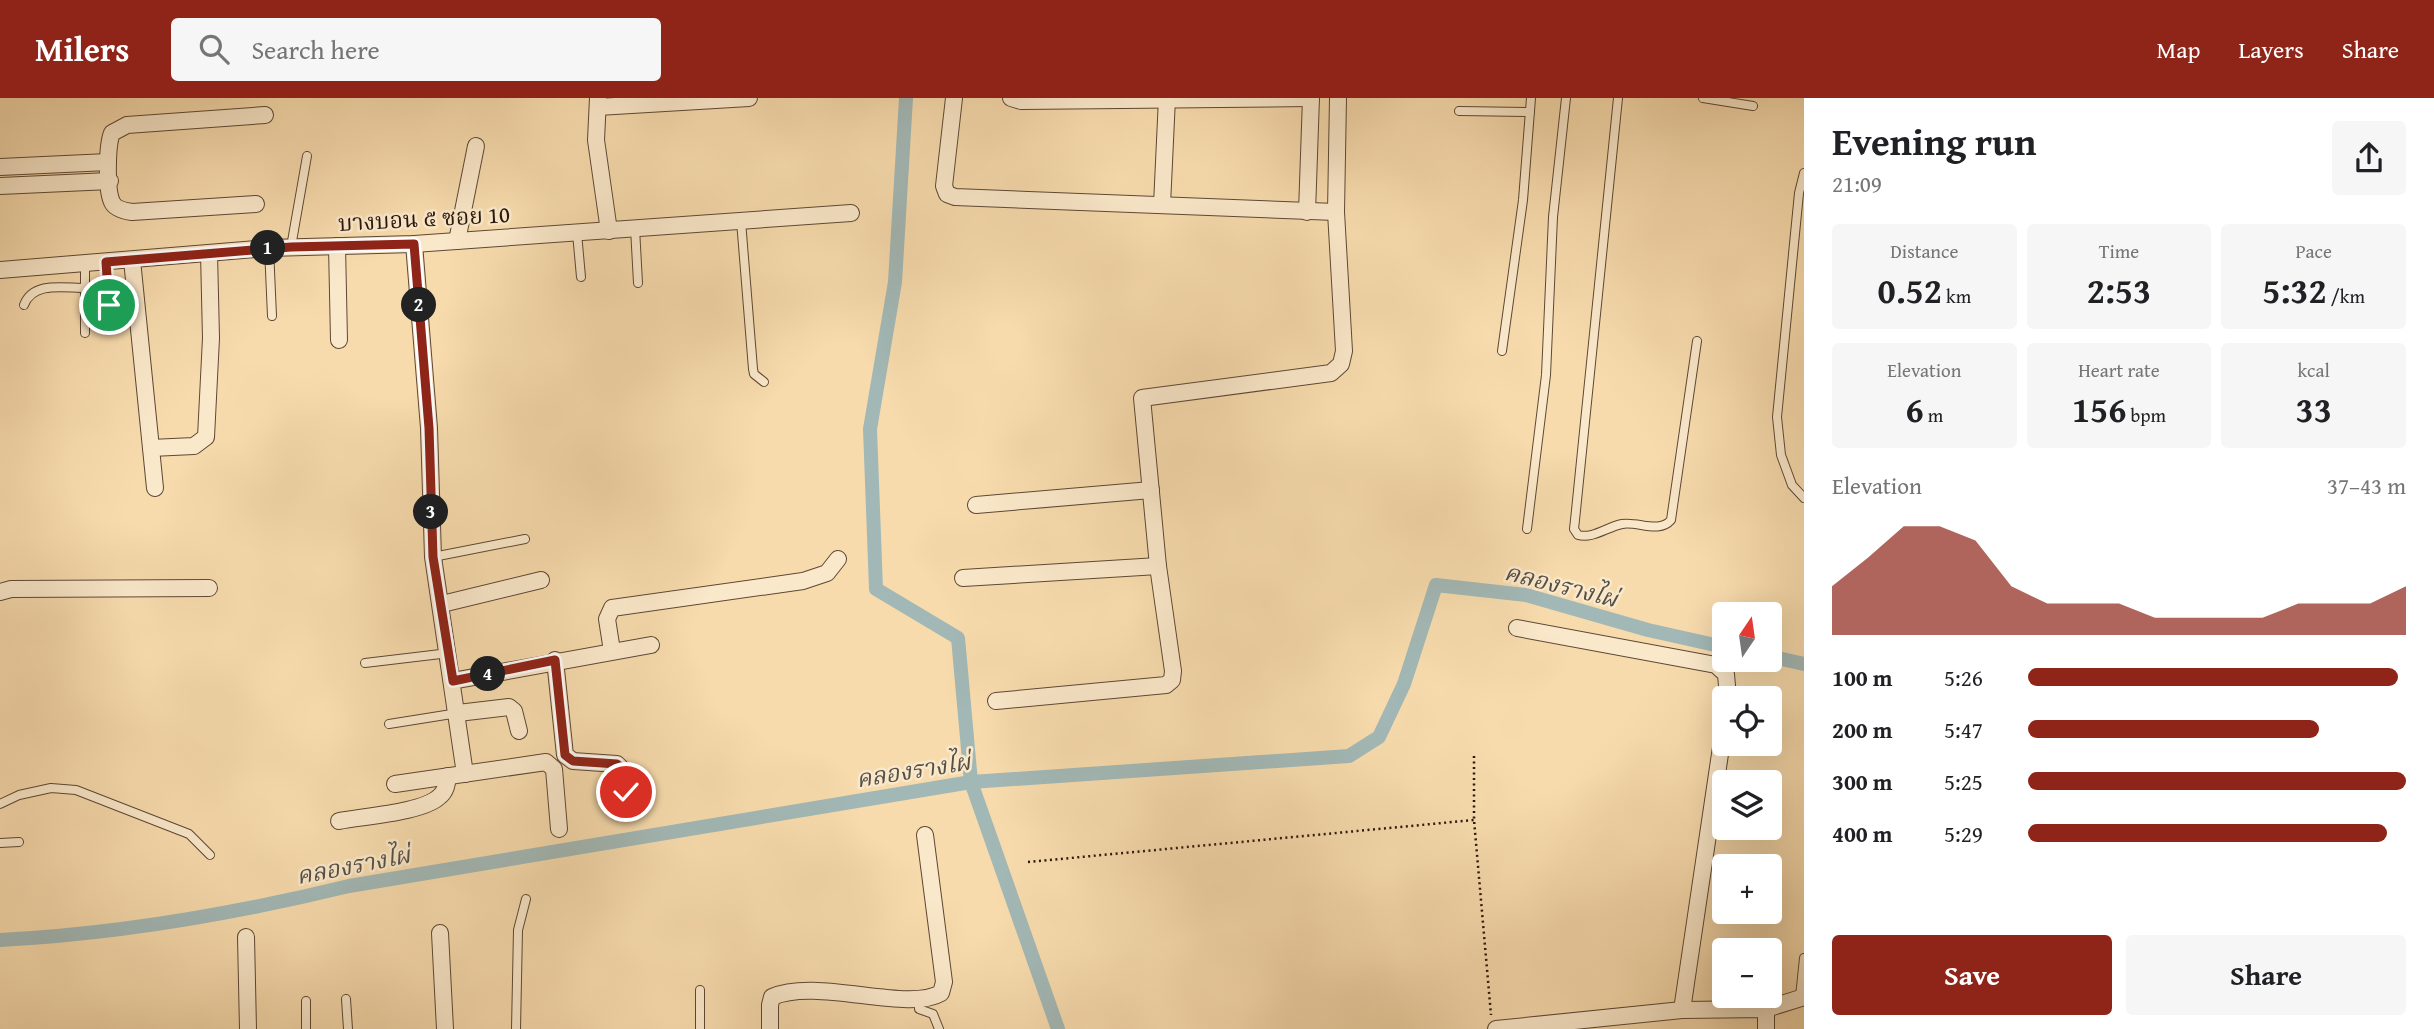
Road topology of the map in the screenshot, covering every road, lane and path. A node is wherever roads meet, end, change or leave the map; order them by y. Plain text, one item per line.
1 (749, 98) edge
2 (954, 98) edge
3 (1012, 98) edge
4 (1311, 98) edge
5 (1338, 98) edge
6 (1531, 98) edge
7 (1566, 98) edge
8 (1618, 98) edge
9 (1703, 98) edge
10 (1167, 99) edge
11 (598, 103) edge
12 (1753, 106) dead end
13 (1459, 111) dead end
14 (1530, 112) junction
15 (265, 115) dead end
16 (476, 146) dead end
17 (307, 156) dead end
18 (108, 162) junction
19 (0, 167) edge
20 (1804, 173) edge
21 (110, 181) junction
22 (0, 186) edge
23 (256, 204) dead end
24 (1162, 205) junction
25 (1307, 212) junction
26 (1336, 212) junction
27 (850, 213) dead end
28 (741, 221) junction
29 (635, 228) junction
30 (609, 231) junction
31 (577, 233) junction
32 (457, 241) junction
33 (414, 244) junction
34 (337, 246) junction
35 (291, 247) junction
36 (269, 248) junction
37 (209, 253) junction
38 (132, 260) junction
39 (106, 262) junction
40 (85, 263) junction
41 (0, 270) edge
42 (581, 277) dead end
43 (638, 283) dead end
44 (85, 288) junction
45 (24, 304) dead end
46 (109, 305) dead end
47 (272, 316) dead end
48 (85, 333) dead end
49 (339, 340) dead end
50 (1697, 341) dead end
51 (1502, 351) dead end
52 (764, 382) dead end
53 (151, 448) junction
54 (155, 488) dead end
55 (1151, 491) junction
56 (1804, 498) edge
57 (976, 505) dead end
58 (1527, 529) dead end
59 (525, 539) dead end
60 (433, 557) junction
61 (838, 559) dead end
62 (1158, 566) junction
63 (963, 578) dead end
64 (541, 580) dead end
65 (209, 588) dead end
66 (0, 592) edge
67 (442, 604) junction
68 (1517, 628) dead end
69 (651, 645) dead end
70 (612, 651) junction
71 (449, 653) junction
72 (555, 660) junction
73 (365, 663) dead end
74 (453, 681) junction
75 (1727, 686) edge
76 (996, 701) dead end
77 (458, 713) junction
78 (389, 724) dead end
79 (519, 731) dead end
80 (1475, 756) dead end
81 (1720, 756) edge
82 (465, 774) junction
83 (448, 776) junction
84 (395, 784) dead end
85 (643, 797) dead end
86 (0, 804) edge
87 (1474, 820) junction
88 (339, 821) dead end
89 (559, 829) dead end
90 (925, 835) dead end
91 (19, 842) dead end
92 (0, 843) edge
93 (209, 855) dead end
94 (1028, 862) dead end
95 (526, 899) dead end
96 (440, 933) dead end
97 (246, 937) dead end
98 (1804, 958) edge
99 (700, 990) dead end
100 (1802, 997) edge
101 (346, 999) dead end
102 (919, 999) junction
103 (306, 1002) dead end
104 (1766, 1009) junction
105 (1682, 1010) junction
106 (1493, 1022) edge
107 (248, 1029) edge
108 (306, 1029) edge
109 (348, 1029) edge
110 (445, 1029) edge
111 (516, 1029) edge
112 (700, 1029) edge
113 (770, 1029) edge
114 (939, 1029) edge
115 (1766, 1029) edge

1 - 11 street
2 - 24 street
3 - 10 street
4 - 10 street
4 - 25 street
5 - 26 street
6 - 14 lane
7 - 58 lane
8 - 50 lane
9 - 12 lane
10 - 24 street
11 - 30 street
13 - 14 lane
14 - 51 lane
15 - 18 street
16 - 32 street
17 - 35 lane
18 - 19 street
18 - 21 street
20 - 56 lane
21 - 22 street
21 - 23 street
24 - 25 street
25 - 26 street
26 - 55 street
27 - 28 street, บางบอน ๕ ซอย 10
28 - 29 street, บางบอน ๕ ซอย 10
28 - 52 lane
29 - 30 street, บางบอน ๕ ซอย 10
29 - 43 lane
30 - 31 street, บางบอน ๕ ซอย 10
31 - 32 street, บางบอน ๕ ซอย 10
31 - 42 lane
32 - 33 street, บางบอน ๕ ซอย 10
33 - 34 street, บางบอน ๕ ซอย 10
33 - 60 street
34 - 35 street, บางบอน ๕ ซอย 10
34 - 49 street
35 - 36 street, บางบอน ๕ ซอย 10
36 - 37 street, บางบอน ๕ ซอย 10
36 - 47 lane
37 - 38 street, บางบอน ๕ ซอย 10
37 - 53 street
38 - 39 street, บางบอน ๕ ซอย 10
38 - 53 street
39 - 40 street, บางบอน ๕ ซอย 10
39 - 46 lane
40 - 41 street, บางบอน ๕ ซอย 10
40 - 44 lane
44 - 45 lane
44 - 48 lane
53 - 54 street
55 - 57 street
55 - 62 street
59 - 60 lane
60 - 67 street
61 - 70 street
62 - 63 street
62 - 76 street
64 - 67 street
65 - 66 street
67 - 71 street
68 - 75 street
69 - 70 street
70 - 72 street
71 - 73 lane
71 - 74 street
72 - 74 street
72 - 85 street
74 - 77 street
77 - 78 lane
77 - 79 street
77 - 82 street
80 - 87 path
81 - 105 street
82 - 83 street
82 - 89 street
83 - 84 street
83 - 88 street
86 - 93 lane
87 - 94 path
87 - 106 path
90 - 102 street
91 - 92 lane
95 - 111 lane
96 - 110 street
97 - 107 street
98 - 100 lane
99 - 112 lane
100 - 104 street
101 - 109 lane
102 - 113 street
102 - 114 lane
103 - 108 lane
104 - 105 street
104 - 115 street
105 - 106 street

